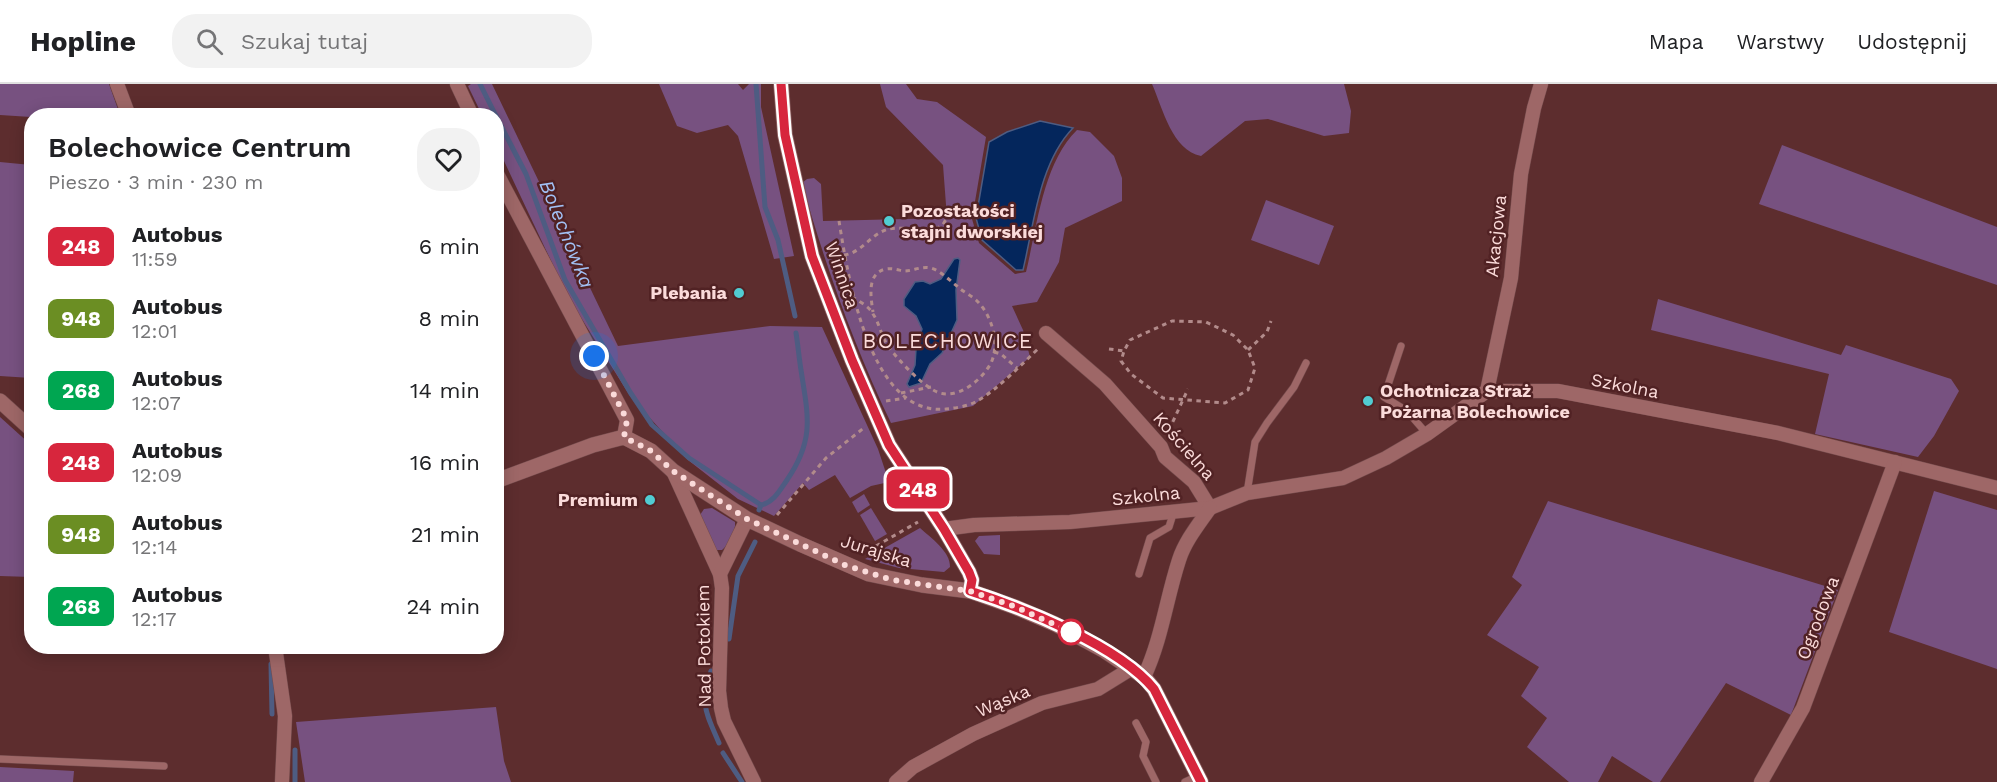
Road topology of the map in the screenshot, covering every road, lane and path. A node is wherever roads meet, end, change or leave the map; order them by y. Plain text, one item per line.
1 (117, 84) edge
2 (457, 84) edge
3 (781, 84) edge
4 (1541, 84) edge
5 (126, 108) edge
6 (468, 108) edge
7 (504, 187) edge
8 (947, 218) dead end
9 (839, 221) dead end
10 (844, 255) junction
11 (852, 297) junction
12 (873, 312) junction
13 (1271, 321) dead end
14 (1048, 335) joint
15 (1401, 346) dead end
16 (1109, 349) dead end
17 (1248, 350) junction
18 (1124, 351) junction
19 (994, 352) junction
20 (1306, 363) dead end
21 (1017, 368) junction
22 (931, 387) junction
23 (1188, 388) dead end
24 (1487, 391) junction
25 (901, 393) junction
26 (0, 401) edge
27 (1182, 401) junction
28 (24, 423) edge
29 (869, 423) dead end
30 (1169, 430) dead end
31 (1427, 434) junction
32 (624, 437) junction
33 (1895, 462) junction
34 (673, 471) junction
35 (504, 478) edge
36 (1997, 488) edge
37 (1247, 493) junction
38 (1210, 508) junction
39 (1174, 511) junction
40 (747, 519) junction
41 (774, 519) dead end
42 (918, 522) dead end
43 (944, 529) junction
44 (876, 546) dead end
45 (720, 574) junction
46 (1139, 574) dead end
47 (970, 591) junction
48 (276, 654) edge
49 (1138, 672) junction
50 (1136, 723) dead end
51 (0, 759) edge
52 (164, 766) dead end
53 (1195, 780) edge
54 (282, 782) edge
55 (754, 782) edge
56 (896, 782) edge
57 (1156, 782) edge
58 (1761, 782) edge

1 - 5 street
2 - 6 street
3 - 43 street, Winnica
4 - 24 street, Akacjowa
7 - 32 street
8 - 10 path
9 - 10 path
10 - 11 path
11 - 12 path
11 - 25 path
12 - 19 path
12 - 22 path
13 - 17 path
14 - 21 path
14 - 38 street, Kościelna
15 - 31 lane
16 - 18 path
17 - 18 path
17 - 27 path
18 - 27 path
19 - 21 path
19 - 22 path
20 - 37 lane
21 - 25 path
22 - 25 path
23 - 27 path
24 - 31 street, Szkolna
24 - 33 street, Szkolna
26 - 28 street
27 - 30 path
29 - 41 path
31 - 37 street, Szkolna
32 - 34 street, Jurajska
32 - 35 street
33 - 36 street, Szkolna
33 - 58 street, Ogrodowa
34 - 40 street, Jurajska
34 - 45 street, Nad Potokiem
37 - 38 street, Szkolna
38 - 39 street, Szkolna
38 - 49 street, Kościelna
39 - 43 street, Szkolna
39 - 46 lane
40 - 45 street, Nad Potokiem
40 - 47 street, Jurajska
42 - 44 path
43 - 47 street, Winnica
45 - 55 street, Nad Potokiem
47 - 49 street, Jurajska
48 - 54 street
49 - 53 street, Jurajska
49 - 56 street, Wąska
50 - 57 lane
51 - 52 lane

